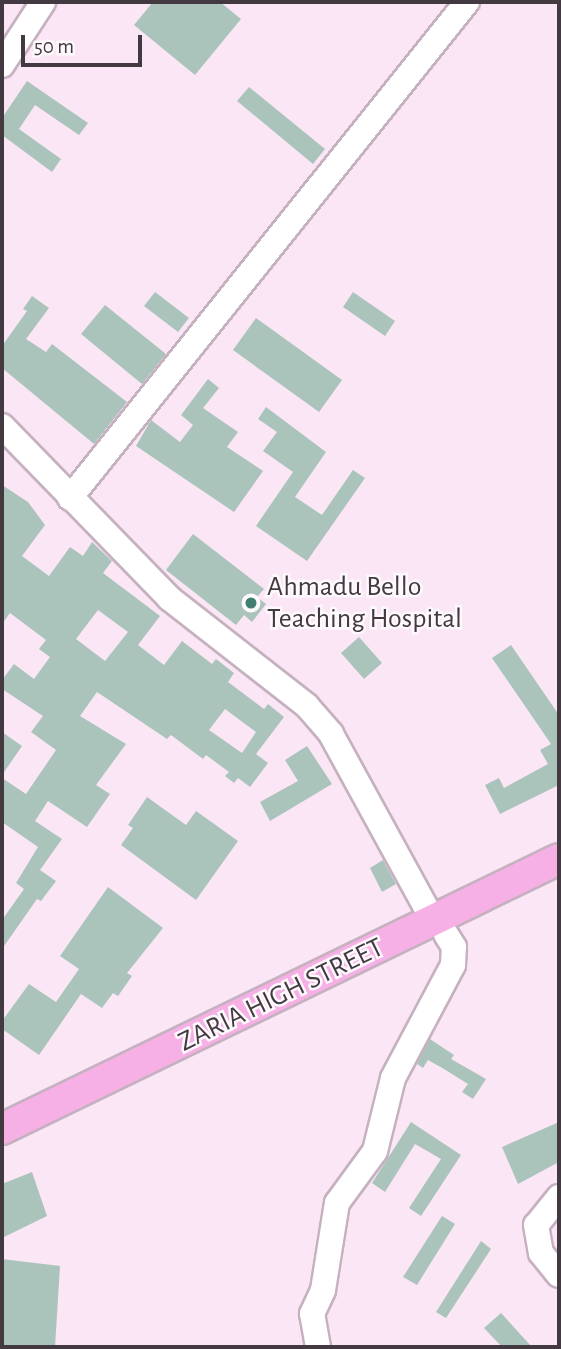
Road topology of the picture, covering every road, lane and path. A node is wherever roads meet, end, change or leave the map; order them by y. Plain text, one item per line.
1 (43, 2) edge
2 (467, 2) edge
3 (3, 57) edge
4 (2, 426) edge
5 (70, 498) junction
6 (559, 859) edge
7 (559, 879) edge
8 (439, 927) junction
9 (2, 1129) edge
10 (2, 1149) edge
11 (559, 1197) edge
12 (559, 1275) edge
13 (318, 1347) edge

1 - 3 street
2 - 5 street
4 - 5 street
5 - 8 street
6 - 8 main road, ZARIA HIGH STREET
7 - 8 main road, ZARIA HIGH STREET
8 - 9 main road, ZARIA HIGH STREET
8 - 10 main road, ZARIA HIGH STREET
8 - 13 street
11 - 12 street

